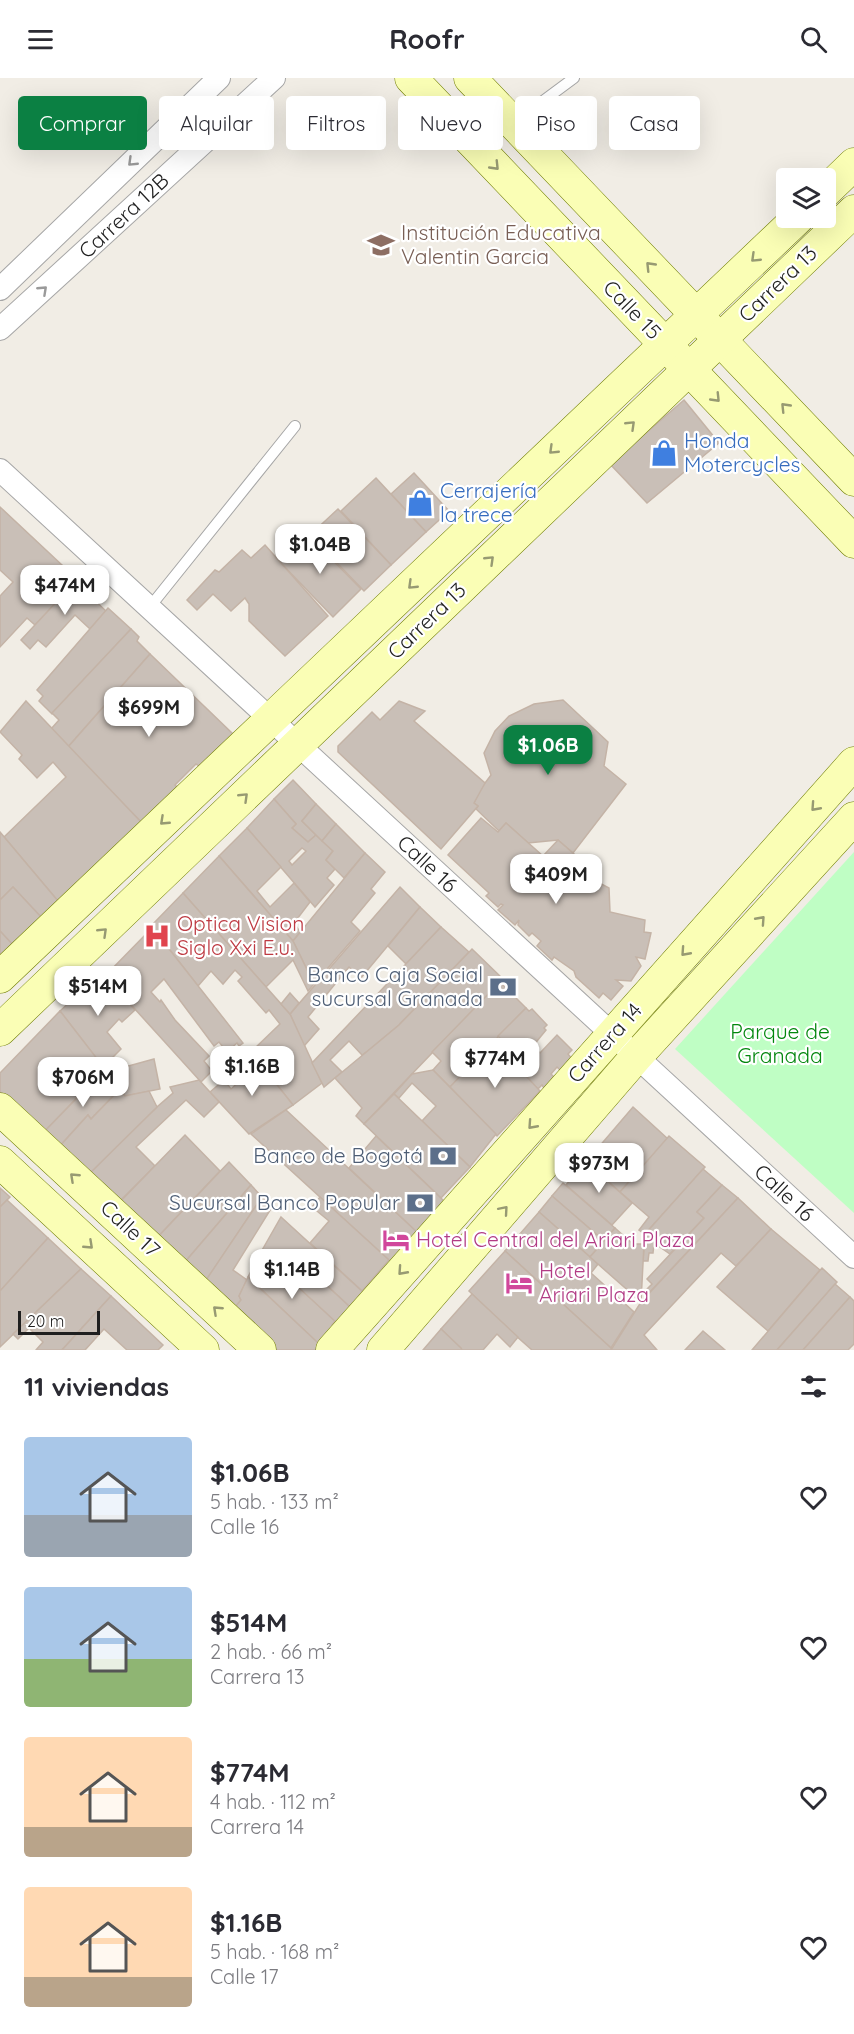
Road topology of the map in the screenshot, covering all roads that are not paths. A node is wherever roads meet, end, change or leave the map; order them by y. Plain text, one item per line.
1 (219, 78) edge
2 (274, 78) edge
3 (411, 78) edge
4 (470, 78) edge
5 (574, 78) edge
6 (513, 123) junction
7 (854, 164) edge
8 (836, 181) edge
9 (854, 211) edge
10 (787, 228) edge
11 (0, 289) edge
12 (696, 314) junction
13 (0, 329) edge
14 (720, 339) junction
15 (665, 344) junction
16 (689, 369) junction
17 (295, 426) dead end
18 (0, 470) edge
19 (854, 480) edge
20 (854, 542) edge
21 (149, 608) junction
22 (271, 720) junction
23 (298, 745) junction
24 (854, 763) edge
25 (854, 818) edge
26 (0, 976) edge
27 (0, 1030) edge
28 (612, 1035) junction
29 (636, 1057) junction
30 (0, 1109) edge
31 (0, 1162) edge
32 (854, 1257) edge
33 (203, 1350) edge
34 (260, 1350) edge
35 (332, 1350) edge
36 (383, 1350) edge

1 -> 11 street, Carrera 12B
13 -> 2 street, Carrera 12B
3 -> 15 street, Calle 15
4 - 6 street, Calle 15
5 - 6 lane
12 -> 6 street, Calle 15
7 - 8 street
9 - 14 street, Carrera 13
10 -> 12 street, Carrera 13
12 - 14 street, Calle 15
12 - 15 street, Carrera 13
14 - 16 street, Carrera 13
19 -> 14 street, Calle 15
15 - 16 street, Calle 15
15 -> 22 street, Carrera 13
16 -> 20 street, Calle 15
23 -> 16 street, Carrera 13
17 - 21 lane
18 - 21 street, Calle 16
21 - 22 street, Calle 16
22 - 23 street, Calle 16
22 -> 26 street, Carrera 13
27 -> 23 street, Carrera 13
23 - 28 street, Calle 16
24 -> 28 street, Carrera 14
29 -> 25 street, Carrera 14
28 - 29 street, Calle 16
28 -> 35 street, Carrera 14
29 - 32 street, Calle 16
36 -> 29 street, Carrera 14
34 -> 30 street, Calle 17
31 -> 33 street, Calle 17

